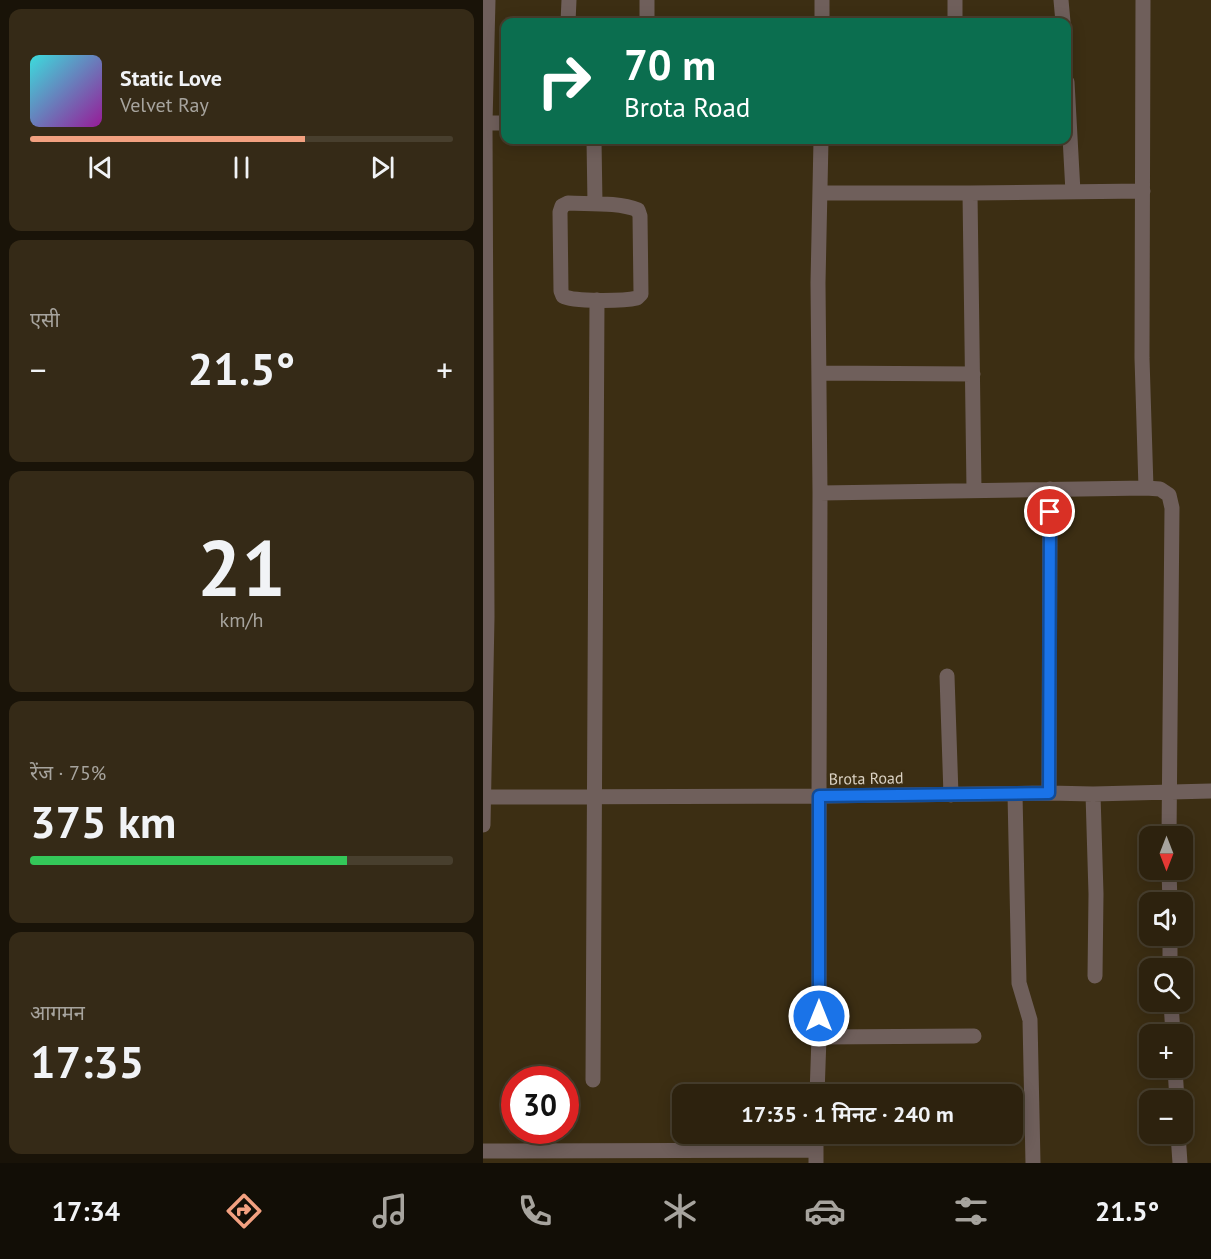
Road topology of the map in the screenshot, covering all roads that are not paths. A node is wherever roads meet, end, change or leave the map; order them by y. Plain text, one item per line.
1 (488, 0) edge
2 (569, 0) edge
3 (647, 0) edge
4 (822, 0) edge
5 (955, 0) edge
6 (1061, 0) edge
7 (1143, 0) edge
8 (568, 18) edge
9 (647, 18) edge
10 (822, 18) edge
11 (955, 18) edge
12 (1063, 18) edge
13 (484, 123) edge
14 (501, 123) edge
15 (594, 144) edge
16 (821, 144) edge
17 (1070, 144) edge
18 (1143, 191) junction
19 (1073, 192) junction
20 (820, 193) junction
21 (970, 193) junction
22 (595, 204) junction
23 (597, 300) junction
24 (819, 373) junction
25 (973, 374) junction
26 (1146, 488) junction
27 (1050, 489) junction
28 (974, 490) junction
29 (820, 493) junction
30 (947, 676) dead end
31 (1211, 791) edge
32 (1169, 792) junction
33 (1049, 793) junction
34 (1015, 794) junction
35 (1093, 794) junction
36 (951, 795) junction
37 (819, 796) junction
38 (483, 797) edge
39 (595, 797) junction
40 (483, 825) edge
41 (1169, 826) edge
42 (1095, 976) dead end
43 (974, 1036) dead end
44 (819, 1037) junction
45 (593, 1080) dead end
46 (817, 1084) edge
47 (1179, 1144) edge
48 (483, 1151) edge
49 (815, 1157) edge
50 (1033, 1163) edge
51 (1180, 1163) edge

1 - 13 street
2 - 8 street
3 - 9 street
4 - 10 street
5 - 11 street
6 - 12 street
7 - 18 street
13 - 14 street
13 - 38 street
15 - 22 street
16 - 20 street
17 - 19 street
18 - 19 street
18 - 26 street
19 - 21 street
20 - 21 street
20 - 24 street
21 - 25 street
22 - 23 street
22 - 23 street
23 - 39 street
24 - 25 street
24 - 29 street
25 - 28 street
26 - 27 street
26 - 32 street
27 - 28 street
27 - 33 street
28 - 29 street
29 - 37 street
30 - 36 street
31 - 32 street, Brota Road
32 - 35 street, Brota Road
32 - 41 street
33 - 34 street, Brota Road
33 - 35 street, Brota Road
34 - 36 street, Brota Road
34 - 50 street
35 - 42 street
36 - 37 street, Brota Road
37 - 39 street
37 - 44 street, Brota Road
38 - 39 street
38 - 40 street
39 - 45 street
43 - 44 street
44 - 46 street, Brota Road
47 - 51 street
48 - 49 street

